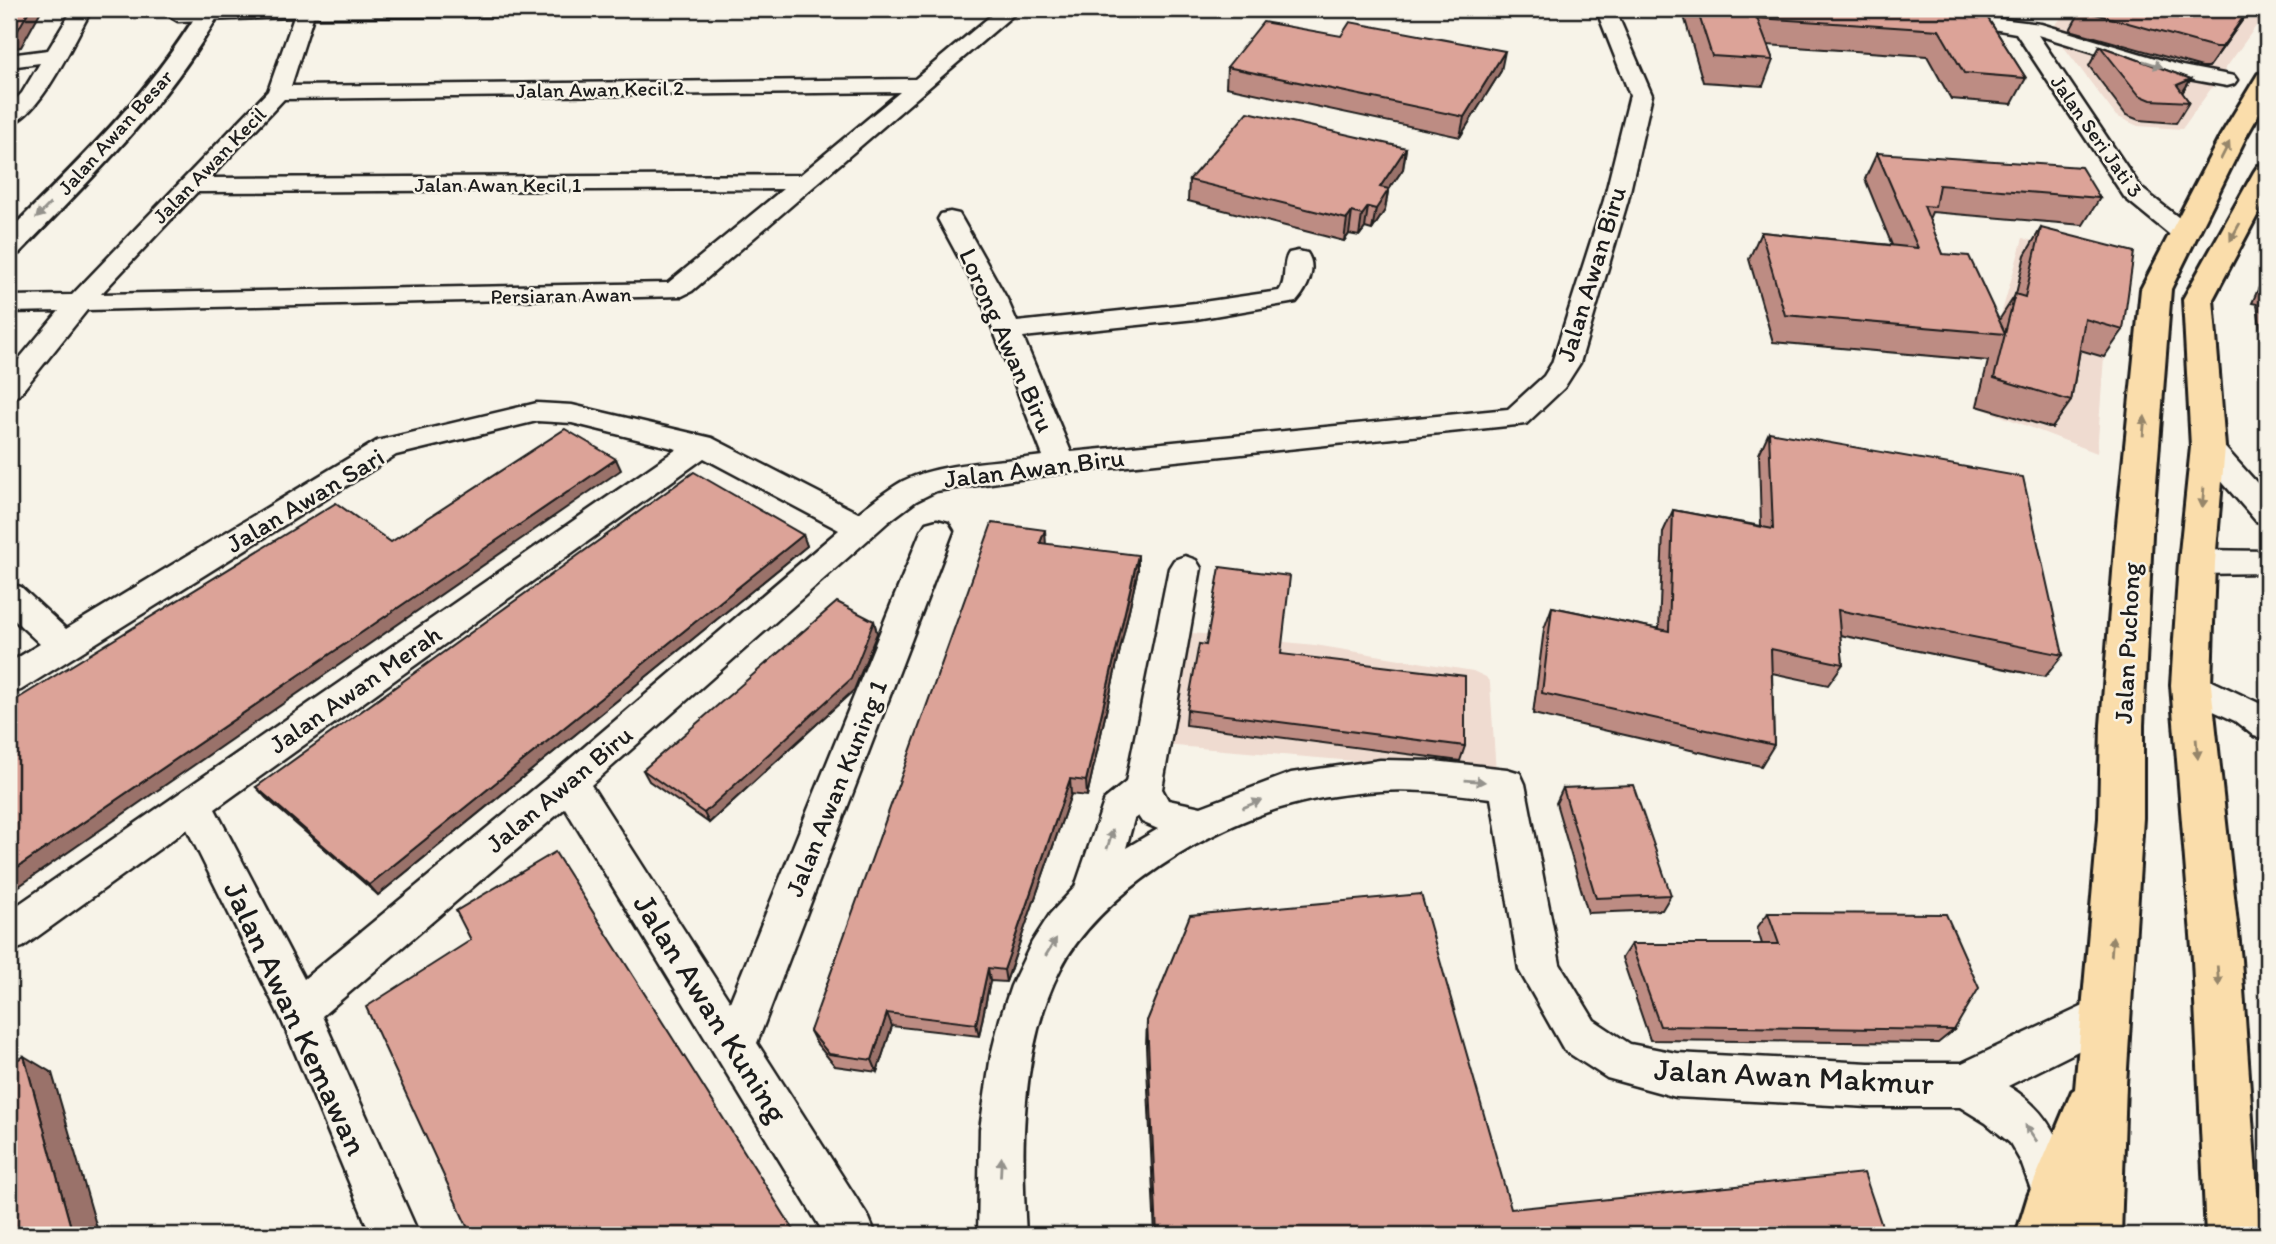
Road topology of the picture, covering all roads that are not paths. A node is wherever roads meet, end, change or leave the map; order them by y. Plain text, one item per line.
1 (82, 9) edge
2 (605, 9) edge
3 (1010, 9) edge
4 (1605, 9) edge
5 (1952, 9) edge
6 (211, 10) edge
7 (306, 10) edge
8 (2030, 22) edge
9 (170, 28) edge
10 (55, 55) junction
11 (9, 61) edge
12 (2227, 79) dead end
13 (2267, 79) edge
14 (922, 85) junction
15 (278, 93) junction
16 (9, 118) edge
17 (75, 146) dead end
18 (2267, 172) edge
19 (806, 182) junction
20 (189, 185) junction
21 (950, 219) dead end
22 (2183, 233) junction
23 (9, 247) edge
24 (1298, 258) dead end
25 (80, 302) junction
26 (9, 304) edge
27 (1007, 331) junction
28 (9, 389) edge
29 (702, 445) junction
30 (2208, 447) junction
31 (1061, 463) junction
32 (2267, 513) edge
33 (861, 528) junction
34 (937, 531) dead end
35 (2197, 562) junction
36 (2267, 562) edge
37 (1185, 568) dead end
38 (9, 596) edge
39 (62, 645) junction
40 (9, 680) edge
41 (2191, 685) junction
42 (2267, 726) edge
43 (569, 782) junction
44 (1143, 790) junction
45 (193, 803) junction
46 (1204, 824) junction
47 (1092, 897) junction
48 (9, 934) edge
49 (298, 1010) junction
50 (2107, 1014) junction
51 (734, 1045) junction
52 (2101, 1084) junction
53 (1964, 1085) junction
54 (2049, 1216) edge
55 (395, 1235) edge
56 (852, 1235) edge
57 (1002, 1235) edge
58 (2094, 1235) edge
59 (2233, 1235) edge

1 - 10 street
2 - 7 street
3 - 14 street, Persiaran Awan
4 - 31 street, Jalan Awan Biru
5 - 8 street
6 - 7 street
6 - 9 street
6 -> 23 main road, Jalan Awan Besar
7 - 15 street, Jalan Awan Kecil
8 -> 12 street
8 - 22 street, Jalan Seri Jati 3
9 - 17 main road, Jalan Awan Besar
10 - 11 street
10 - 16 street
22 -> 13 main road, Jalan Puchong
14 - 15 street, Jalan Awan Kecil 2
14 - 19 street, Persiaran Awan
15 - 20 street, Jalan Awan Kecil
18 -> 30 main road
19 - 20 street, Jalan Awan Kecil 1
19 - 25 street, Persiaran Awan
20 - 25 street, Jalan Awan Kecil
21 - 27 street, Lorong Awan Biru
50 -> 22 main road, Jalan Puchong
24 - 27 street
25 - 26 street, Persiaran Awan
25 - 28 street, Jalan Awan Kecil
27 - 31 street, Lorong Awan Biru
29 - 33 street, Jalan Awan Sari
29 - 39 street, Jalan Awan Sari
29 - 45 street, Jalan Awan Merah
30 - 32 street
30 -> 35 main road
31 - 33 street, Jalan Awan Biru
33 - 43 street, Jalan Awan Biru
34 - 51 street, Jalan Awan Kuning 1
35 - 36 street
35 - 41 main road
37 - 44 street
38 - 39 street
39 - 40 street, Jalan Awan Sari
41 - 42 street
41 -> 59 main road
43 - 49 street, Jalan Awan Biru
43 - 51 street, Jalan Awan Kuning
44 - 46 street
47 -> 44 street
45 - 48 street, Jalan Awan Merah
45 - 49 street, Jalan Awan Kemawan
46 - 47 street, Jalan Awan Makmur
46 -> 53 street, Jalan Awan Makmur
57 -> 47 street, Jalan Awan Makmur
49 - 55 street, Jalan Awan Kemawan
50 - 52 main road, Jalan Puchong
50 - 53 street, Jalan Awan Makmur
51 - 56 street, Jalan Awan Kuning
52 - 54 main road
52 - 58 main road, Jalan Puchong
54 -> 53 street

